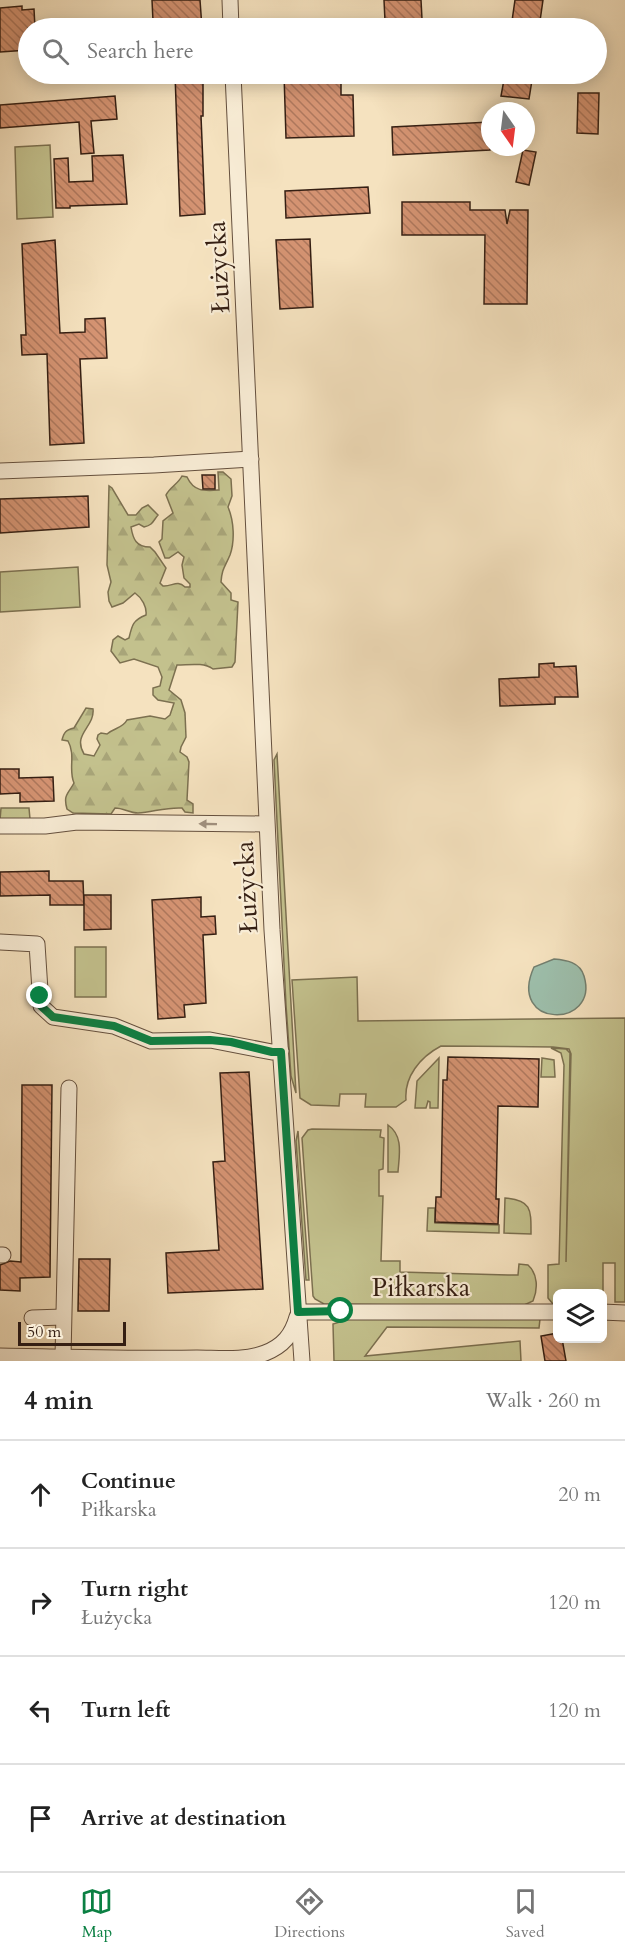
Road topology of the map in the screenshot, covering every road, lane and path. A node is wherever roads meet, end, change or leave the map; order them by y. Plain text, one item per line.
1 (230, 0) edge
2 (231, 18) edge
3 (233, 84) edge
4 (251, 459) junction
5 (0, 471) edge
6 (266, 824) junction
7 (0, 826) edge
8 (0, 942) edge
9 (281, 1052) junction
10 (69, 1088) dead end
11 (298, 1312) junction
12 (553, 1312) edge
13 (607, 1312) edge
14 (625, 1313) edge
15 (63, 1317) junction
16 (32, 1318) dead end
17 (0, 1356) edge
18 (63, 1357) junction
19 (20, 1359) edge
20 (302, 1361) edge

1 - 2 street
3 - 4 street, Łużycka
4 - 5 street
4 - 6 street, Łużycka
6 -> 7 street
6 - 9 street, Łużycka
8 - 9 street
9 - 11 street, Łużycka
10 - 15 street
11 - 12 street, Piłkarska
11 - 18 street
11 - 20 street
13 - 14 street
15 - 16 street
15 - 18 street
17 - 19 street
18 - 19 street

